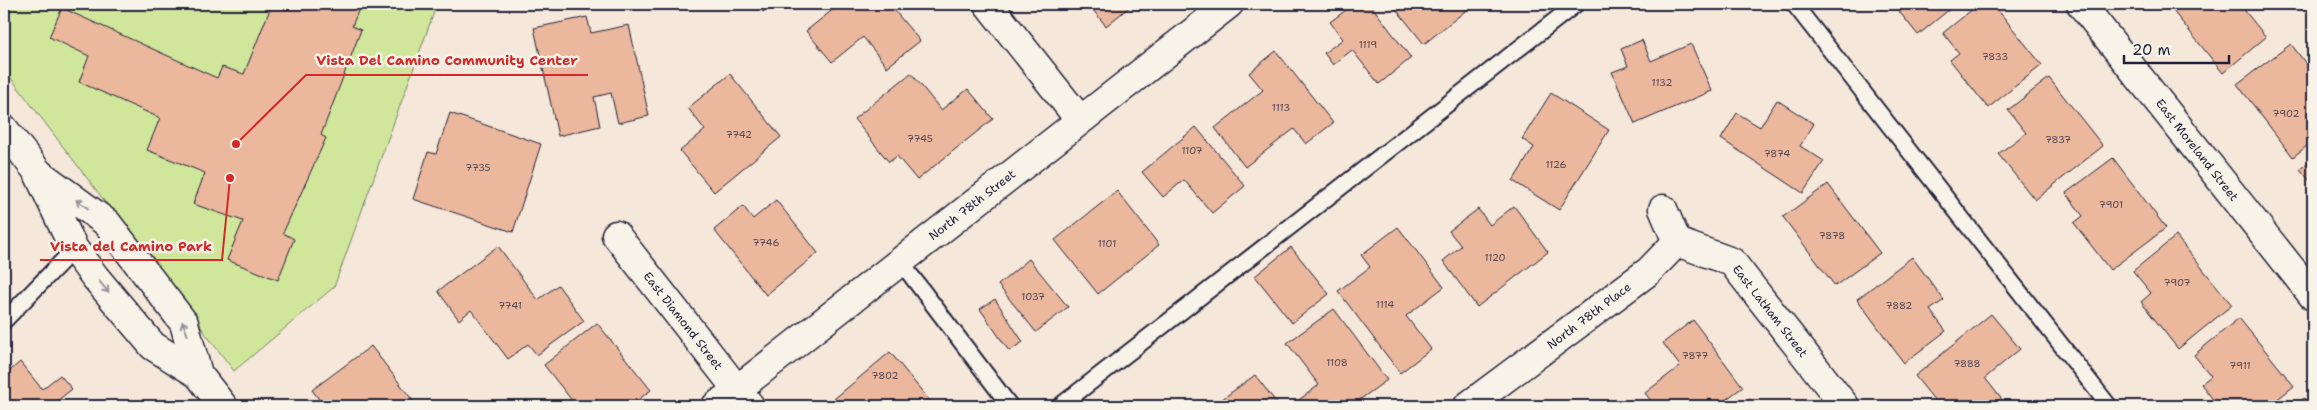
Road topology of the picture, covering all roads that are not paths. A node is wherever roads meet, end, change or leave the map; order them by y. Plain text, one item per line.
1 (988, 4) edge
2 (1228, 4) edge
3 (1576, 4) edge
4 (1794, 4) edge
5 (2081, 4) edge
6 (1080, 120) junction
7 (4, 130) edge
8 (37, 171) junction
9 (1663, 209) dead end
10 (616, 235) dead end
11 (1677, 242) junction
12 (74, 249) junction
13 (900, 261) junction
14 (2313, 296) edge
15 (4, 321) edge
16 (198, 374) junction
17 (735, 401) edge
18 (223, 406) edge
19 (1010, 406) edge
20 (1060, 406) edge
21 (1468, 406) edge
22 (1845, 406) edge
23 (2109, 406) edge

1 - 6 street
2 - 6 street, North 78th Street
3 - 20 lane
4 - 23 lane
5 - 14 street, East Moreland Street
6 - 13 street, North 78th Street
7 - 8 street
8 - 12 street
16 -> 8 street
9 - 11 street
10 - 17 street, East Diamond Street
11 - 21 street, North 78th Place
11 - 22 street, East Latham Street
12 - 15 lane
12 -> 16 street
13 - 17 street, North 78th Street
13 - 19 lane
16 - 18 street

